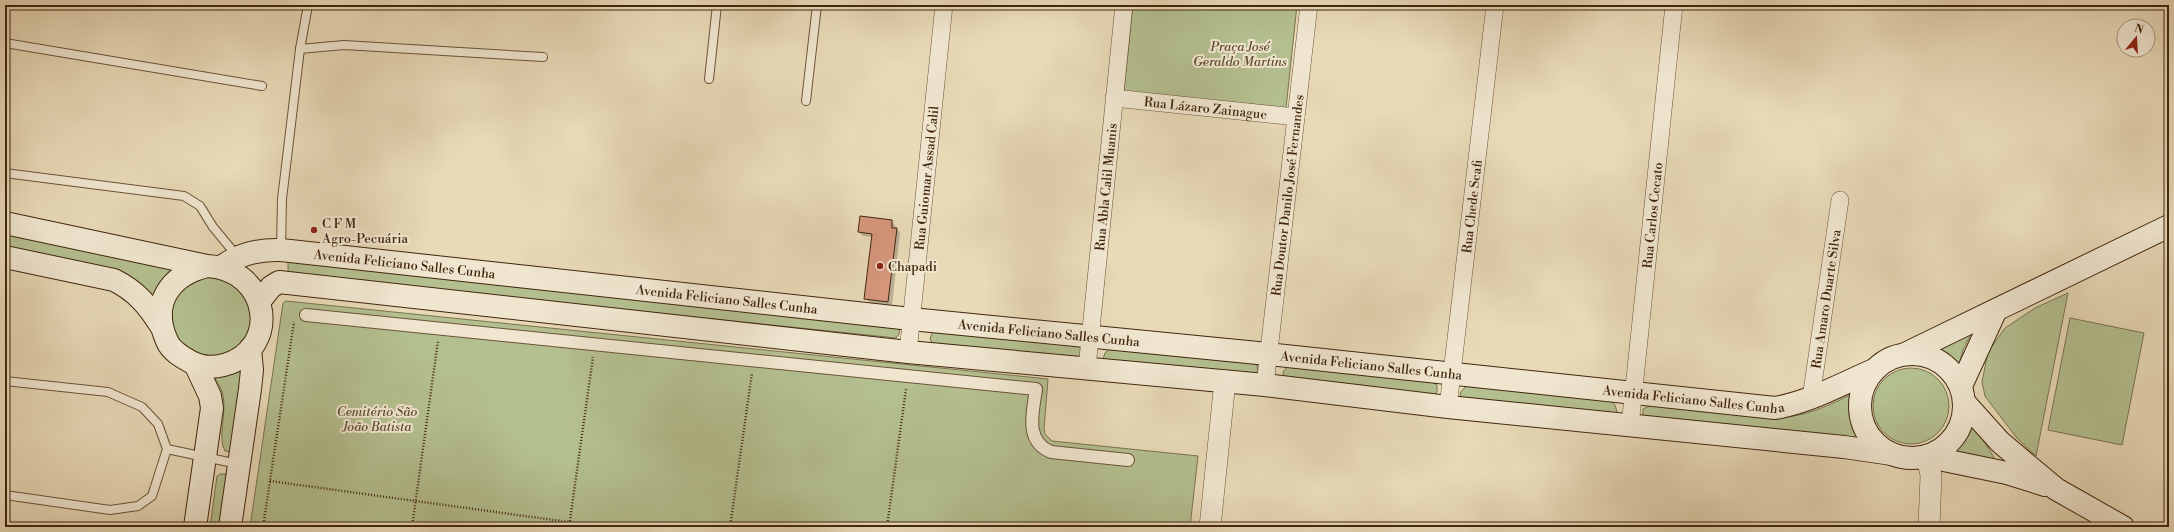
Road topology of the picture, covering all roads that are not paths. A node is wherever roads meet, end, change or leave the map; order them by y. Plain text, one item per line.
1 (308, 5) edge
2 (717, 5) edge
3 (817, 5) edge
4 (944, 5) edge
5 (1124, 5) edge
6 (1309, 5) edge
7 (1495, 5) edge
8 (1674, 5) edge
9 (5, 43) edge
10 (300, 49) junction
11 (543, 58) dead end
12 (709, 79) dead end
13 (262, 86) dead end
14 (1114, 98) junction
15 (806, 101) dead end
16 (1296, 117) junction
17 (5, 173) edge
18 (1840, 200) dead end
19 (5, 223) edge
20 (2169, 226) edge
21 (281, 250) junction
22 (5, 257) edge
23 (222, 263) junction
24 (280, 282) junction
25 (259, 302) junction
26 (1996, 310) junction
27 (306, 315) road end
28 (911, 319) junction
29 (161, 326) junction
30 (1090, 336) junction
31 (250, 349) junction
32 (908, 352) junction
33 (1268, 354) junction
34 (1904, 354) junction
35 (195, 364) junction
36 (1087, 368) junction
37 (1874, 370) junction
38 (1452, 373) junction
39 (5, 381) edge
40 (1225, 381) junction
41 (1265, 385) junction
42 (1634, 392) junction
43 (1963, 394) junction
44 (1811, 398) junction
45 (1448, 407) junction
46 (1630, 426) junction
47 (166, 450) junction
48 (1892, 454) junction
49 (204, 457) junction
50 (1928, 457) junction
51 (1128, 460) dead end
52 (239, 464) junction
53 (2056, 489) junction
54 (5, 494) edge
55 (195, 527) edge
56 (230, 527) edge
57 (1210, 527) edge
58 (1929, 527) edge
59 (2123, 527) edge

1 - 10 lane
2 - 12 lane
3 - 15 lane
4 - 28 street, Rua Guiomar Assad Calil
5 - 14 street, Rua Abla Calil Muanis
6 - 16 street, Rua Doutor Danilo José Fernandes
7 - 38 street, Rua Chede Scafi
8 - 42 street, Rua Carlos Cecato
9 - 13 lane
10 - 11 lane
10 - 21 lane
14 - 16 street, Rua Lázaro Zainague
14 - 30 street, Rua Abla Calil Muanis
16 - 33 street, Rua Doutor Danilo José Fernandes
17 - 23 lane
18 - 44 street, Rua Amaro Duarte Silva
19 - 23 main road, Avenida Feliciano Salles Cunha
20 - 26 main road
21 - 23 main road, Avenida Feliciano Salles Cunha
21 - 24 main road
21 - 28 main road, Avenida Feliciano Salles Cunha
22 - 29 main road
23 - 25 main road
23 - 29 main road
24 - 25 main road
24 - 32 main road
25 - 31 main road
26 - 34 main road
26 - 43 main road
27 - 51 street
28 - 30 main road, Avenida Feliciano Salles Cunha
28 - 32 street, Rua Guiomar Assad Calil
29 - 35 main road
30 - 33 main road, Avenida Feliciano Salles Cunha
30 - 36 street, Rua Abla Calil Muanis
31 - 35 main road
31 - 52 main road
32 - 36 main road
33 - 38 main road, Avenida Feliciano Salles Cunha
33 - 41 street, Rua Doutor Danilo José Fernandes
34 - 37 main road
34 - 43 main road
35 - 49 main road
36 - 40 main road
37 - 44 main road, Avenida Feliciano Salles Cunha
37 - 48 main road
38 - 42 main road, Avenida Feliciano Salles Cunha
38 - 45 street, Rua Chede Scafi
39 - 47 lane
40 - 41 main road
40 - 57 street
41 - 45 main road
42 - 44 main road, Avenida Feliciano Salles Cunha
42 - 46 street, Rua Carlos Cecato
43 - 50 main road
43 - 53 main road
45 - 46 main road
46 - 48 main road
47 - 49 lane
47 - 54 lane
48 - 50 main road
49 - 52 lane
49 - 55 main road
50 - 53 main road
50 - 58 street
52 - 56 main road
53 - 59 main road

